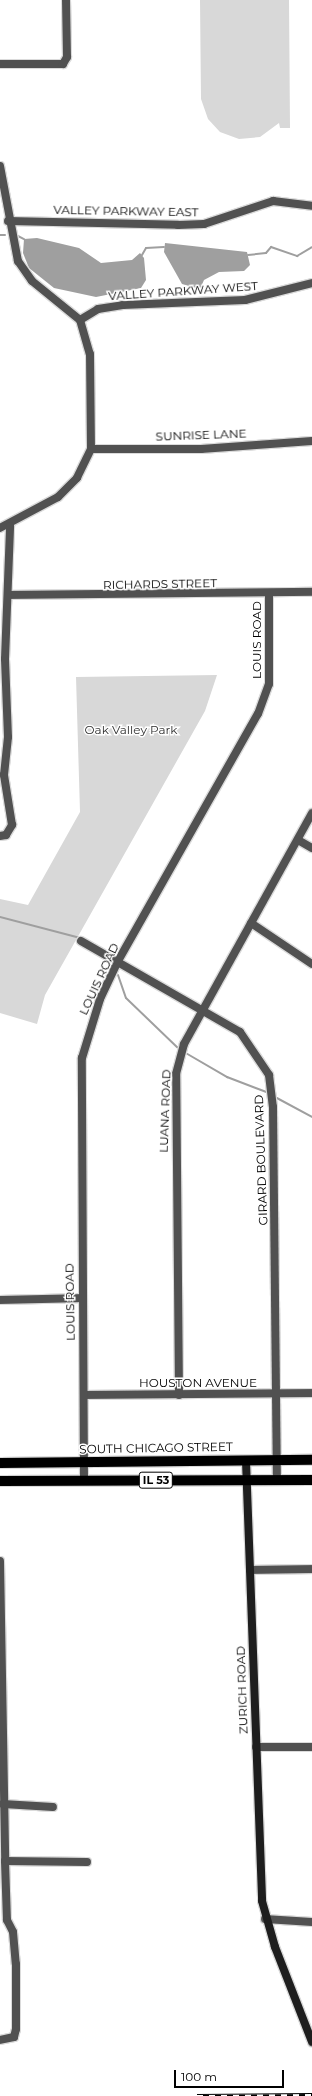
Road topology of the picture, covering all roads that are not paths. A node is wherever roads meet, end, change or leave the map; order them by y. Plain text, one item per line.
1 (66, 0) edge
2 (0, 64) edge
3 (0, 166) edge
4 (312, 206) edge
5 (8, 221) junction
6 (312, 284) edge
7 (80, 320) junction
8 (312, 441) edge
9 (91, 449) junction
10 (10, 526) junction
11 (0, 528) edge
12 (312, 592) edge
13 (269, 593) junction
14 (8, 595) junction
15 (2, 659) edge
16 (312, 813) edge
17 (0, 836) edge
18 (298, 840) junction
19 (312, 848) edge
20 (251, 923) junction
21 (81, 942) dead end
22 (118, 961) junction
23 (312, 964) edge
24 (202, 1009) junction
25 (82, 1298) junction
26 (0, 1300) edge
27 (312, 1393) edge
28 (277, 1394) junction
29 (84, 1395) junction
30 (179, 1395) junction
31 (312, 1460) edge
32 (246, 1461) junction
33 (277, 1461) junction
34 (85, 1462) junction
35 (0, 1463) edge
36 (246, 1480) junction
37 (278, 1480) junction
38 (312, 1480) edge
39 (0, 1481) edge
40 (84, 1481) junction
41 (0, 1561) edge
42 (312, 1569) edge
43 (250, 1570) junction
44 (0, 1588) edge
45 (0, 1698) edge
46 (256, 1747) junction
47 (312, 1747) edge
48 (53, 1807) dead end
49 (2, 1809) edge
50 (4, 1862) junction
51 (87, 1862) dead end
52 (265, 1919) junction
53 (3, 1921) edge
54 (312, 1922) edge
55 (0, 2040) edge
56 (312, 2042) edge

1 - 2 street
3 - 5 street
4 - 5 street, VALLEY PARKWAY EAST
5 - 7 street
6 - 7 street, VALLEY PARKWAY WEST
7 - 9 street
8 - 9 street, SUNRISE LANE
9 - 10 street
10 - 11 street
10 - 14 street
12 - 13 street, RICHARDS STREET
13 - 14 street, RICHARDS STREET
13 - 22 street, LOUIS ROAD
14 - 15 street
15 - 17 street
16 - 18 street, LUANA ROAD
18 - 19 street
18 - 20 street, LUANA ROAD
20 - 23 street
20 - 24 street, LUANA ROAD
21 - 22 street, GIRARD BOULEVARD
22 - 24 street, GIRARD BOULEVARD
22 - 25 street, LOUIS ROAD
24 - 28 street, GIRARD BOULEVARD
24 - 30 street, LUANA ROAD
25 - 26 street
25 - 29 street, LOUIS ROAD
27 - 28 street, HOUSTON AVENUE
28 - 30 street, HOUSTON AVENUE
28 - 33 street, GIRARD BOULEVARD
29 - 30 street, HOUSTON AVENUE
29 - 34 street, LOUIS ROAD
31 - 33 main road, SOUTH CHICAGO STREET / IL 53
32 - 33 main road, SOUTH CHICAGO STREET / IL 53
32 - 34 main road, SOUTH CHICAGO STREET / IL 53
32 - 36 street, ZURICH ROAD
33 - 37 street, GIRARD BOULEVARD
34 - 35 main road, SOUTH CHICAGO STREET / IL 53
34 - 40 street, LOUIS ROAD
36 - 37 main road, IL 53
36 - 40 main road, IL 53
36 - 43 street, ZURICH ROAD
37 - 38 main road, IL 53
39 - 40 main road, IL 53
41 - 44 street
42 - 43 street
43 - 46 street, ZURICH ROAD
44 - 45 street
45 - 49 street
46 - 47 street
46 - 52 street, ZURICH ROAD
48 - 49 street
49 - 50 street
50 - 51 street
50 - 53 street
52 - 54 street
52 - 56 street, ZURICH ROAD
53 - 55 street

